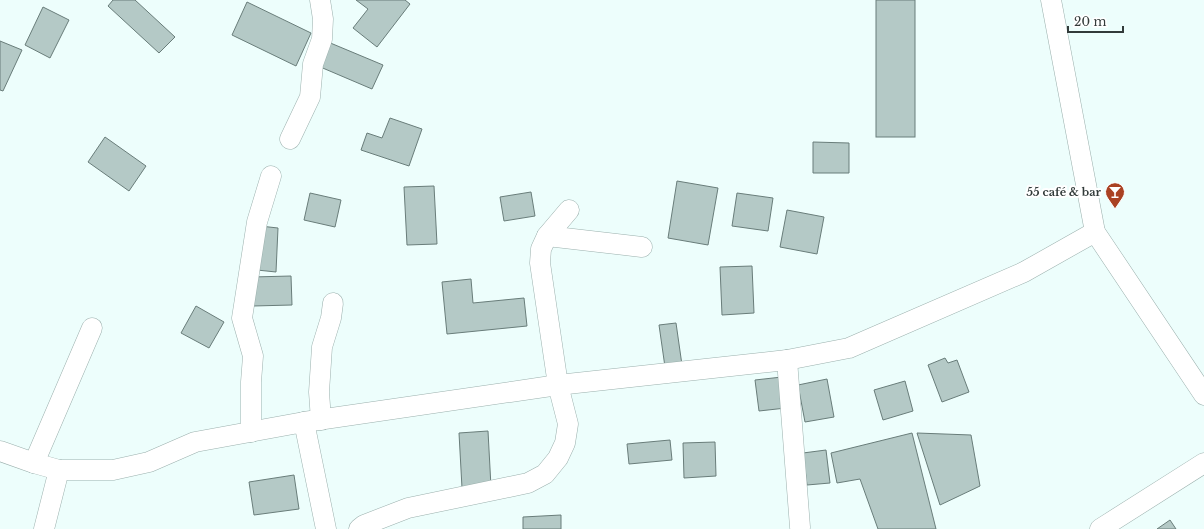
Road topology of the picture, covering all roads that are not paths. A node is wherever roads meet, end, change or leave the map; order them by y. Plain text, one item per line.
1 (320, 0) edge
2 (1051, 0) edge
3 (290, 139) dead end
4 (271, 176) dead end
5 (569, 210) dead end
6 (1095, 232) junction
7 (547, 236) junction
8 (642, 247) dead end
9 (333, 303) dead end
10 (92, 328) dead end
11 (788, 360) junction
12 (558, 385) junction
13 (1204, 395) edge
14 (313, 421) junction
15 (251, 432) junction
16 (0, 451) edge
17 (34, 463) junction
18 (1204, 463) edge
19 (59, 470) junction
20 (800, 527) dead end
21 (44, 529) edge
22 (326, 529) edge
23 (360, 529) edge
24 (1100, 529) edge

1 - 3 street
2 - 6 street
4 - 15 street
5 - 7 street
6 - 11 street
6 - 13 street
7 - 8 street
7 - 12 street
9 - 14 street
10 - 17 street
11 - 12 street
11 - 20 street
12 - 14 street
12 - 23 street
14 - 15 street
14 - 22 street
15 - 19 street
16 - 17 street
17 - 19 street
18 - 24 street
19 - 21 street

